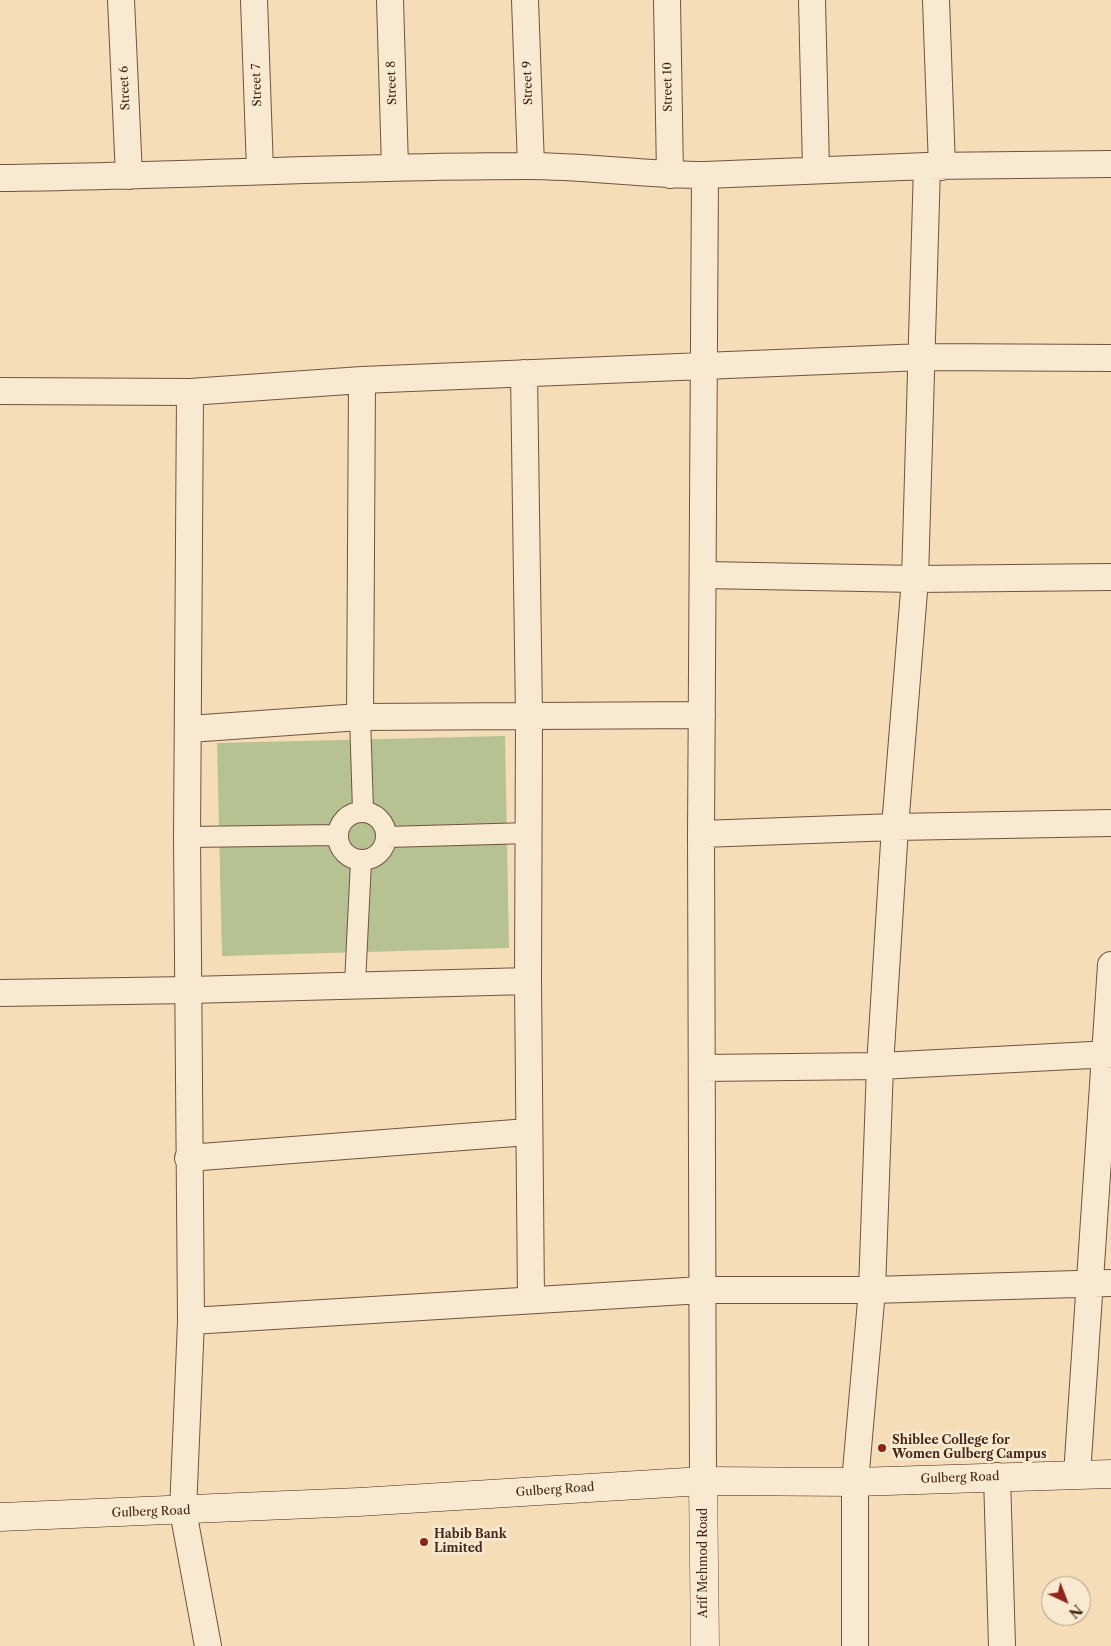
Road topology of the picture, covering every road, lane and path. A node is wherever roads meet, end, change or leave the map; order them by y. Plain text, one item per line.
1 (121, 0) edge
2 (254, 0) edge
3 (390, 0) edge
4 (525, 0) edge
5 (667, 0) edge
6 (812, 0) edge
7 (936, 0) edge
8 (1111, 164) edge
9 (395, 166) junction
10 (531, 166) junction
11 (934, 166) junction
12 (816, 169) junction
13 (260, 170) junction
14 (670, 175) junction
15 (705, 175) junction
16 (129, 176) junction
17 (0, 178) edge
18 (922, 356) junction
19 (1111, 358) edge
20 (704, 364) junction
21 (524, 373) junction
22 (362, 380) junction
23 (0, 392) edge
24 (190, 392) junction
25 (704, 576) junction
26 (1111, 577) edge
27 (915, 579) junction
28 (702, 715) junction
29 (529, 716) junction
30 (360, 717) junction
31 (188, 729) junction
32 (363, 810) junction
33 (1111, 823) edge
34 (895, 827) junction
35 (530, 833) junction
36 (702, 834) junction
37 (336, 835) junction
38 (186, 837) junction
39 (387, 837) junction
40 (361, 861) junction
41 (1111, 965) edge
42 (528, 981) junction
43 (355, 984) junction
44 (189, 990) junction
45 (0, 992) edge
46 (1108, 1054) edge
47 (880, 1066) junction
48 (703, 1068) junction
49 (528, 1132) junction
50 (188, 1158) junction
51 (1101, 1283) edge
52 (702, 1290) junction
53 (872, 1290) junction
54 (531, 1300) junction
55 (191, 1321) junction
56 (1111, 1474) edge
57 (1077, 1475) junction
58 (997, 1476) junction
59 (703, 1481) junction
60 (854, 1482) junction
61 (183, 1511) junction
62 (0, 1517) edge
63 (208, 1646) edge
64 (705, 1646) edge
65 (855, 1646) edge
66 (1002, 1646) edge

1 - 16 street, Street 6
2 - 13 street, Street 7
3 - 9 street, Street 8
4 - 10 street, Street 9
5 - 14 street, Street 10
6 - 12 street
7 - 11 street
8 - 11 street
9 - 10 street
9 - 13 street
10 - 14 street
11 - 12 street
11 - 18 street
12 - 15 street
13 - 16 street
14 - 15 street
15 - 20 street
16 - 17 street
18 - 19 street
18 - 20 street
18 - 27 street
20 - 21 street
20 - 25 street
21 - 22 street
21 - 29 street
22 - 24 street
22 - 30 street
23 - 24 street
24 - 31 street
25 - 27 street
25 - 28 street
26 - 27 street
27 - 34 street
28 - 29 street
28 - 36 street
29 - 30 street
29 - 35 street
30 - 31 street
30 - 32 street
31 - 38 street
32 - 37 street
32 - 39 street
33 - 34 street
34 - 36 street
34 - 47 street
35 - 39 street
35 - 42 street
36 - 48 street
37 - 38 street
37 - 40 street
38 - 44 street
39 - 40 street
40 - 43 street
41 - 46 street
42 - 43 street
42 - 49 street
43 - 44 street
44 - 45 street
44 - 50 street
46 - 47 street
46 - 51 street
47 - 48 street
47 - 53 street
48 - 52 street
49 - 50 street
49 - 54 street
50 - 55 street
51 - 53 street
51 - 57 street
52 - 53 street
52 - 54 street
52 - 59 street
53 - 60 street
54 - 55 street
55 - 61 street
56 - 57 main road, Gulberg Road
57 - 58 main road, Gulberg Road
58 - 60 main road, Gulberg Road
58 - 66 street
59 - 60 main road, Gulberg Road
59 - 61 main road, Gulberg Road
59 - 64 main road, Arif Mehmod Road
60 - 65 street
61 - 62 main road, Gulberg Road
61 - 63 street

